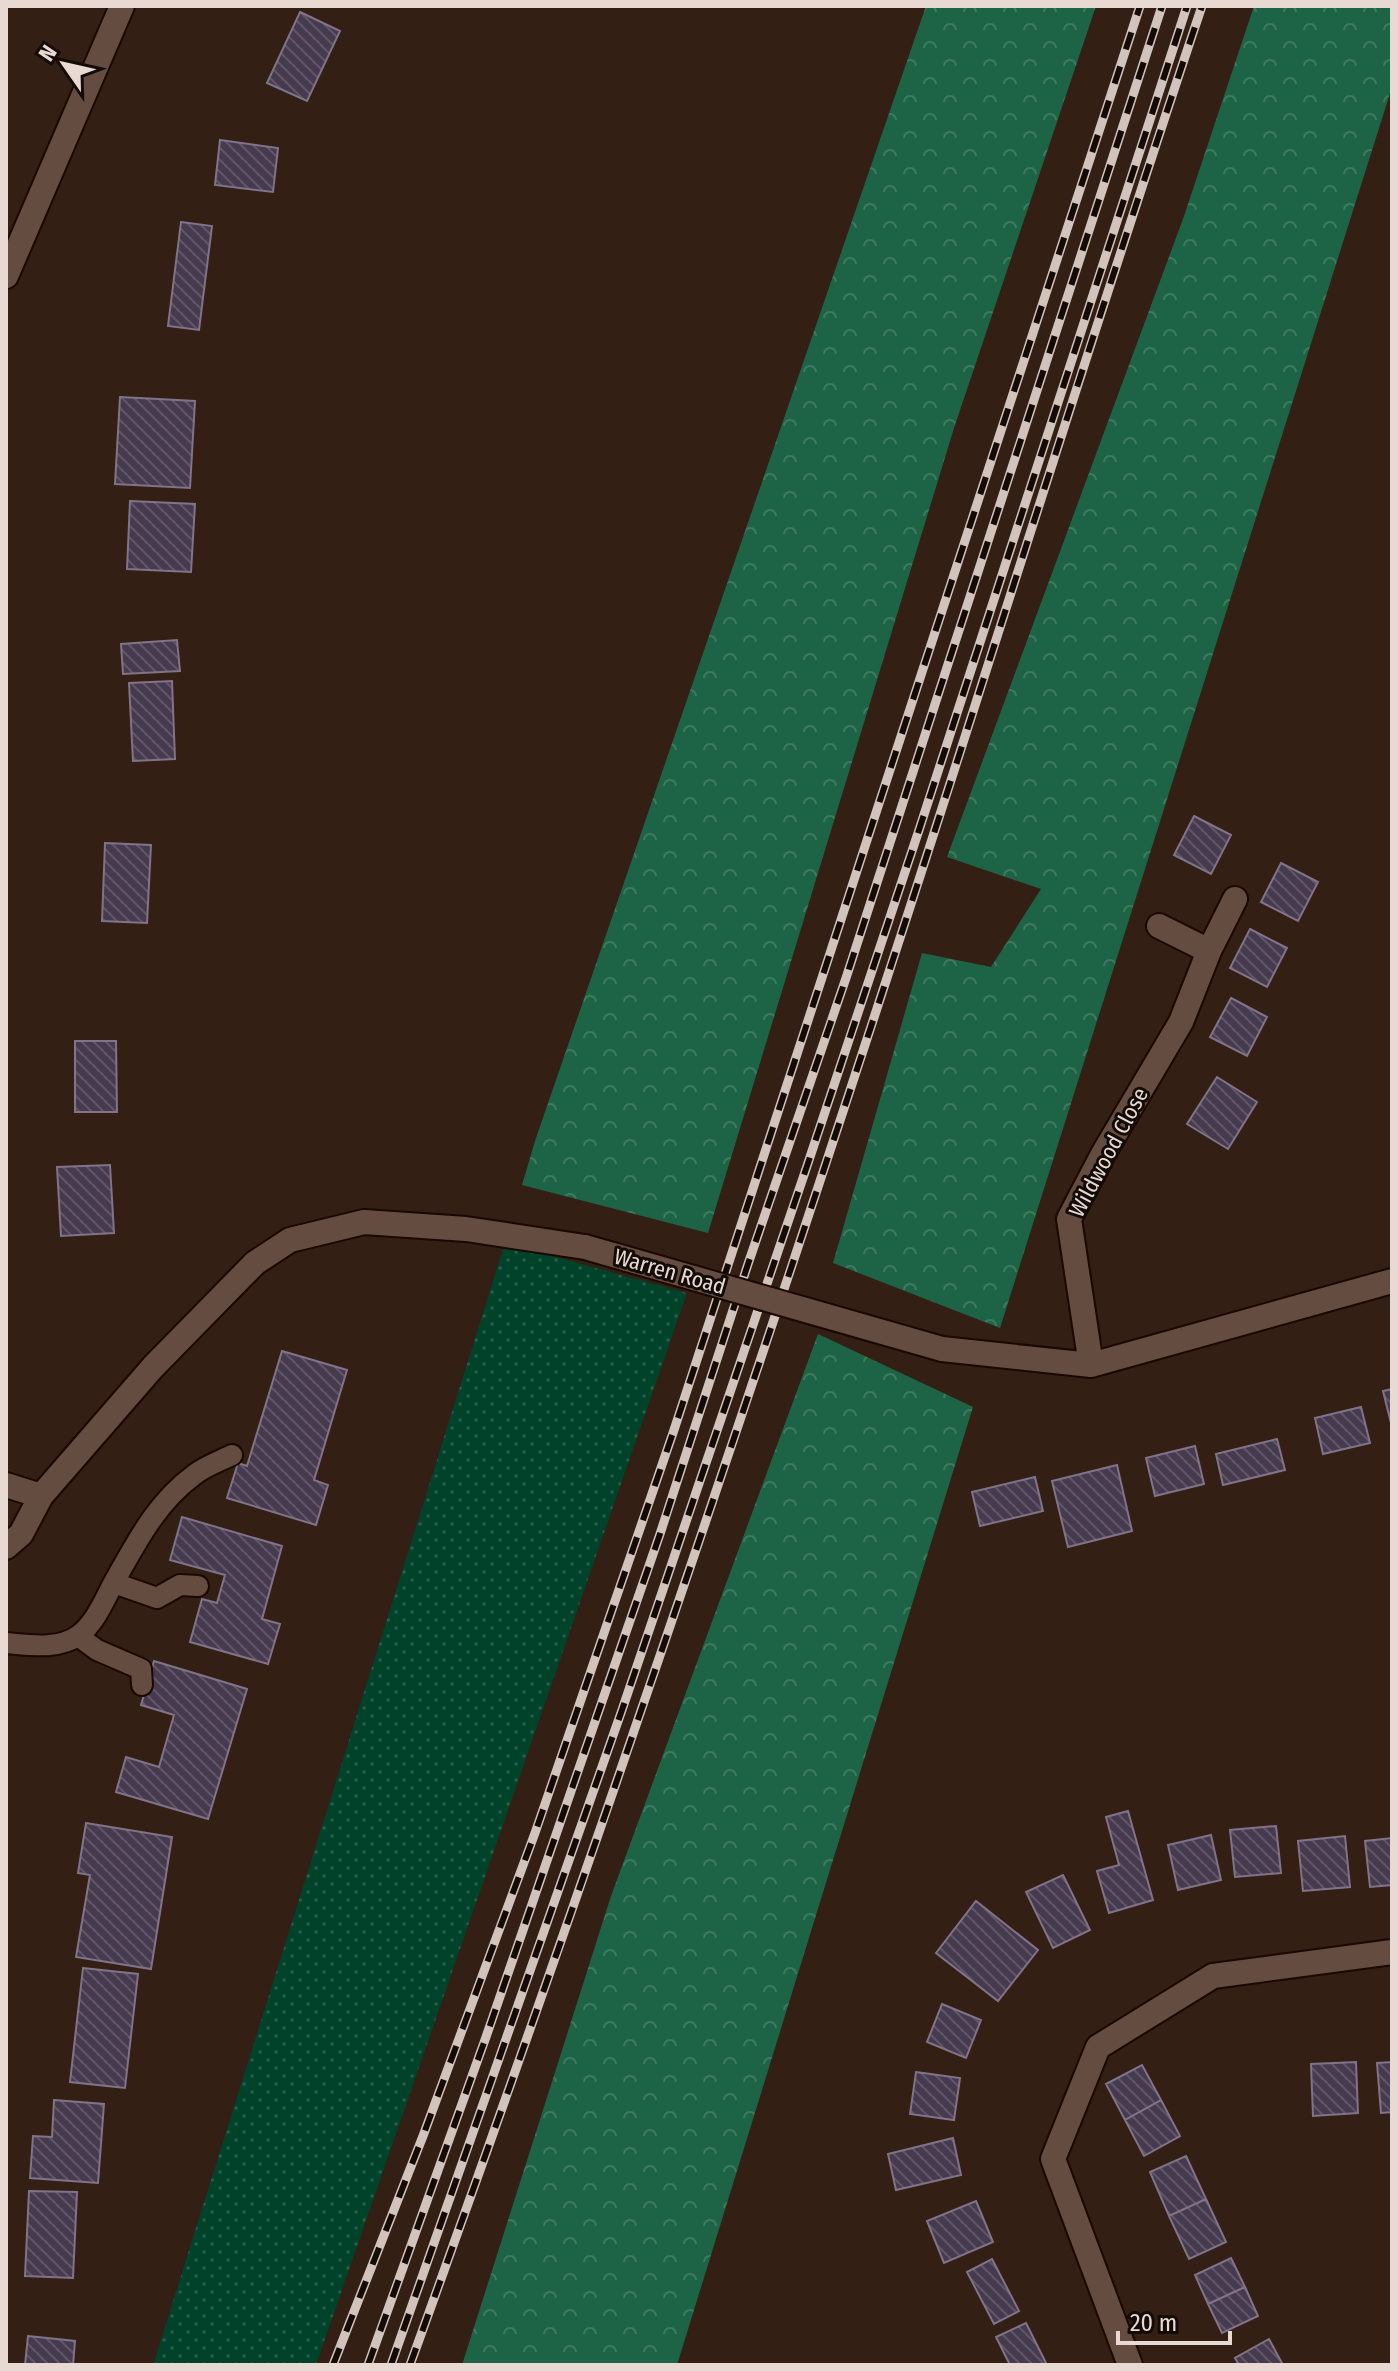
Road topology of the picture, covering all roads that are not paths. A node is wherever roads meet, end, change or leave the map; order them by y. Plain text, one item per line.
1 (122, 6) edge
2 (6, 276) edge
3 (1235, 899) dead end
4 (1159, 926) dead end
5 (1209, 951) junction
6 (1392, 1281) edge
7 (1091, 1365) junction
8 (232, 1455) dead end
9 (6, 1485) edge
10 (41, 1496) junction
11 (6, 1547) edge
12 (114, 1583) junction
13 (198, 1586) dead end
14 (78, 1636) junction
15 (6, 1643) edge
16 (142, 1685) dead end
17 (1392, 1952) edge
18 (1130, 2365) edge

1 - 2 street
3 - 5 street, Wildwood Close
4 - 5 street
5 - 7 street, Wildwood Close
6 - 7 street, Warren Road
7 - 10 street, Warren Road, bridge
8 - 12 lane
9 - 10 street
10 - 11 street, Warren Road
12 - 13 lane
12 - 14 lane
14 - 15 lane
14 - 16 lane
17 - 18 street

